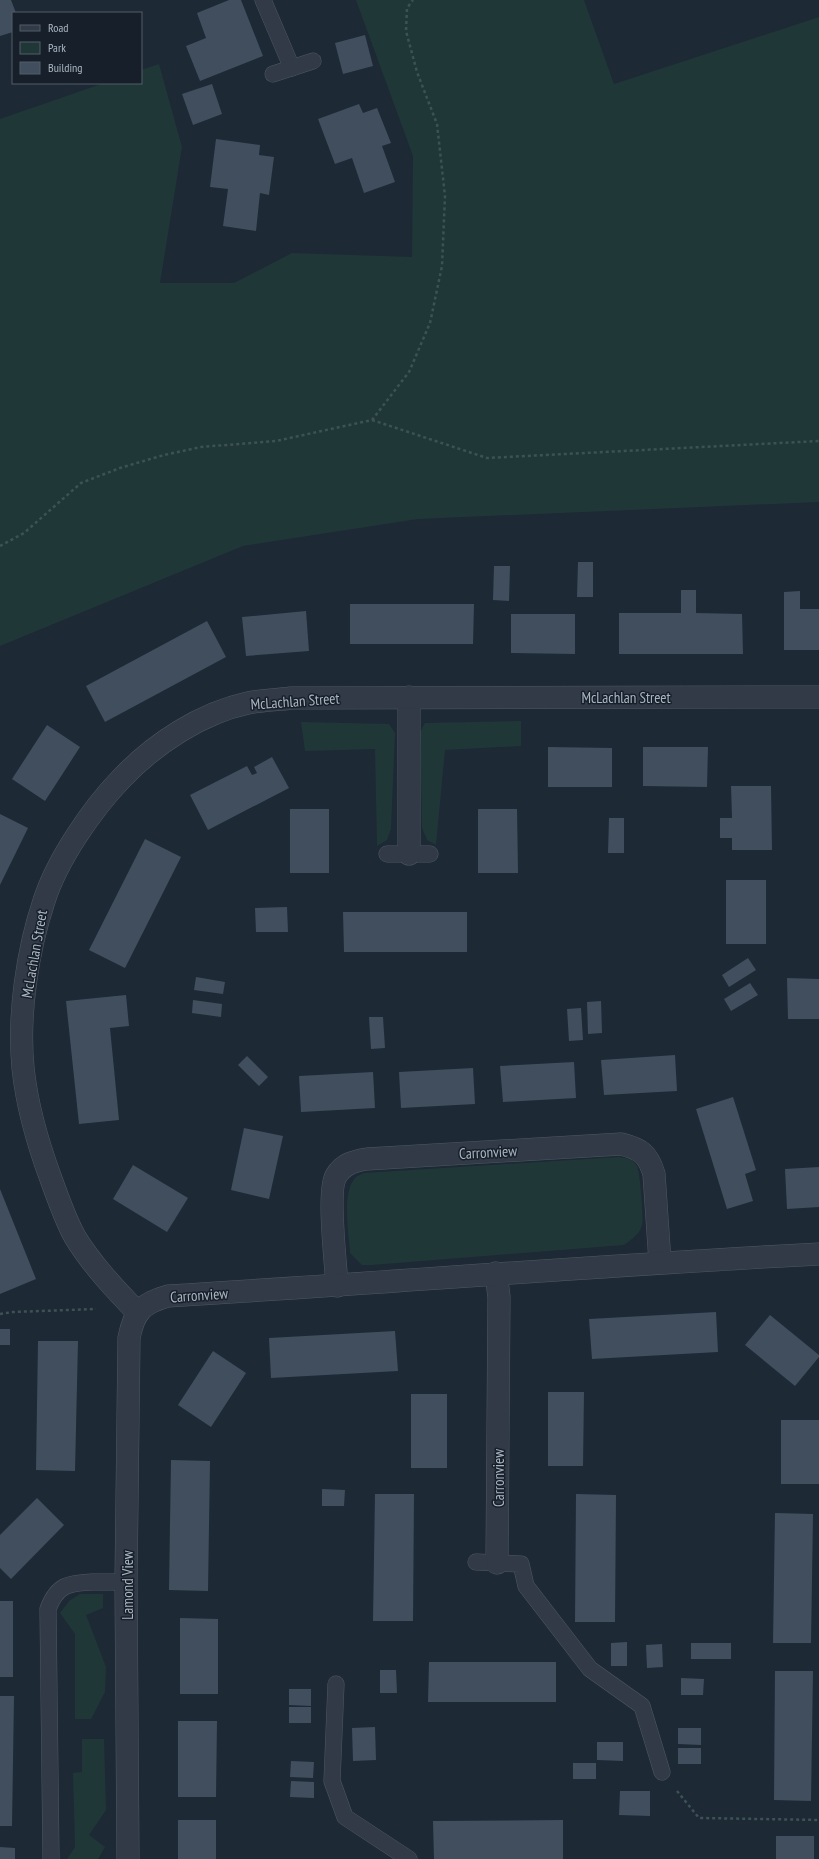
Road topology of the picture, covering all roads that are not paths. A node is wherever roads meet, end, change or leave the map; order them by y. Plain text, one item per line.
1 (263, 0) edge
2 (313, 61) dead end
3 (292, 68) junction
4 (273, 74) dead end
5 (409, 697) junction
6 (819, 697) edge
7 (387, 854) dead end
8 (419, 854) joint
9 (819, 1254) edge
10 (660, 1262) junction
11 (496, 1273) junction
12 (337, 1286) junction
13 (138, 1313) junction
14 (476, 1562) dead end
15 (497, 1563) junction
16 (126, 1582) junction
17 (336, 1684) dead end
18 (662, 1772) road end
19 (51, 1859) edge
20 (128, 1859) edge
21 (409, 1859) edge

1 - 3 lane
2 - 3 lane
3 - 4 lane
5 - 6 street, McLachlan Street
5 - 8 street
5 - 13 street, McLachlan Street
7 - 8 lane
9 - 10 street, Carronview
10 - 11 street, Carronview
10 - 12 street, Carronview
11 - 12 street, Carronview
11 - 15 street, Carronview
12 - 13 street, Carronview
13 - 16 street, Lamond View
14 - 15 lane
15 - 18 lane
16 - 19 lane
16 - 20 street, Lamond View
17 - 21 lane

